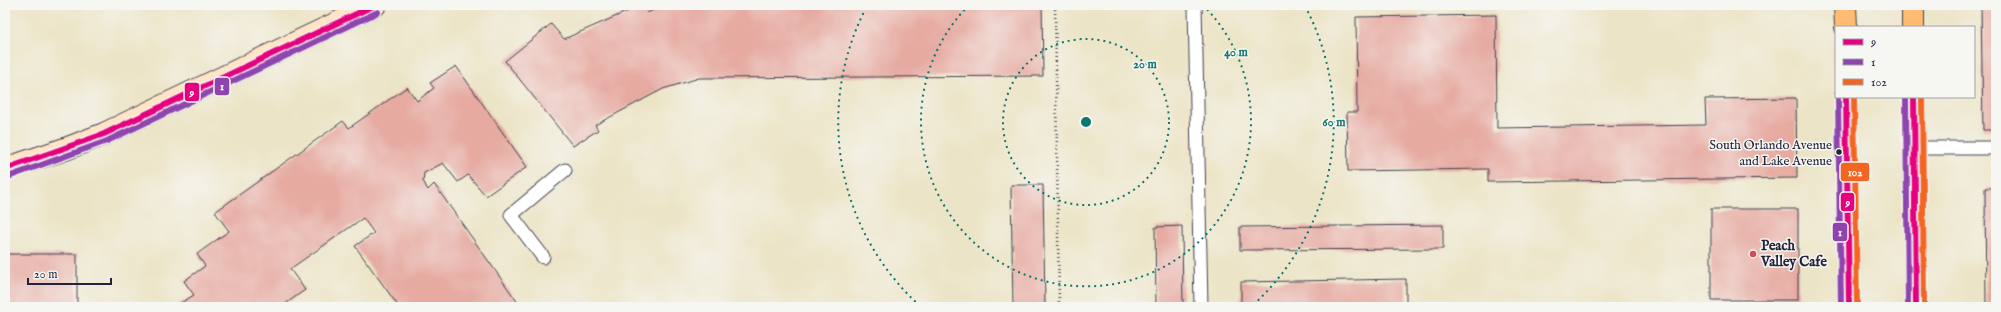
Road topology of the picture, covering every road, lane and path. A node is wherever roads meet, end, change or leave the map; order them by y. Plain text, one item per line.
1 (375, 5) edge
2 (1055, 5) edge
3 (1195, 5) edge
4 (1846, 5) edge
5 (1913, 5) edge
6 (1846, 26) edge
7 (1913, 26) edge
8 (1846, 98) edge
9 (1914, 98) edge
10 (1915, 148) junction
11 (1996, 148) edge
12 (5, 169) edge
13 (565, 170) dead end
14 (543, 257) dead end
15 (1059, 307) edge
16 (1201, 307) edge
17 (1849, 307) edge
18 (1916, 307) edge

1 - 12 main road
2 - 15 path
3 - 16 lane
4 - 6 main road
5 - 7 main road
8 - 17 main road
9 - 10 main road
10 - 11 lane
10 - 18 main road
13 - 14 lane

